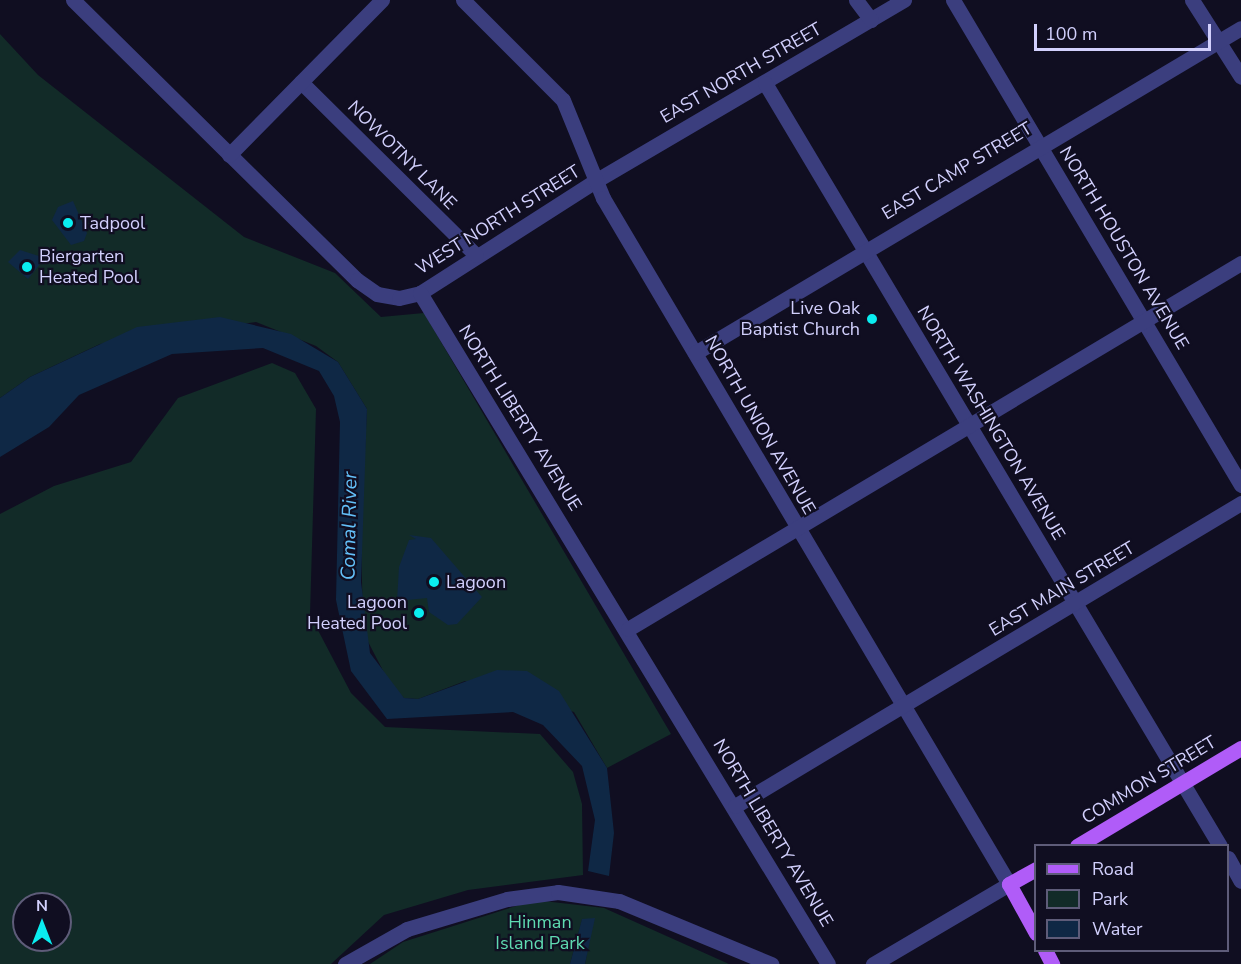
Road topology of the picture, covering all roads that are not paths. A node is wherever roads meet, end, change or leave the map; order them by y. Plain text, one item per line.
1 (73, 0) edge
2 (382, 0) edge
3 (463, 0) edge
4 (856, 0) edge
5 (904, 0) edge
6 (953, 0) edge
7 (1192, 0) edge
8 (871, 20) junction
9 (1241, 28) edge
10 (1218, 42) junction
11 (1241, 77) edge
12 (301, 82) junction
13 (765, 83) junction
14 (1039, 145) junction
15 (229, 155) junction
16 (597, 180) junction
17 (864, 248) junction
18 (476, 255) junction
19 (1241, 263) edge
20 (420, 293) junction
21 (1146, 319) junction
22 (695, 353) junction
23 (969, 424) junction
24 (1241, 485) edge
25 (1241, 504) edge
26 (799, 529) junction
27 (1075, 604) junction
28 (628, 629) junction
29 (903, 708) junction
30 (1241, 748) edge
31 (1184, 782) junction
32 (735, 806) junction
33 (1080, 844) edge
34 (1219, 844) edge
35 (1229, 861) edge
36 (1034, 870) edge
37 (1241, 881) edge
38 (1009, 884) junction
39 (1034, 931) edge
40 (345, 964) edge
41 (771, 964) edge
42 (828, 964) edge
43 (873, 964) edge

1 - 15 street
2 - 12 street
3 - 16 street, NORTH UNION AVENUE
4 - 8 street
5 - 8 street, EAST NORTH STREET
6 - 14 street, NORTH HOUSTON AVENUE
7 - 10 street
8 - 13 street, EAST NORTH STREET
9 - 10 street, EAST CAMP STREET
10 - 11 street
10 - 14 street, EAST CAMP STREET
12 - 15 street
12 - 18 street, NOWOTNY LANE
13 - 16 street, EAST NORTH STREET
13 - 17 street, NORTH WASHINGTON AVENUE
14 - 17 street, EAST CAMP STREET
14 - 21 street, NORTH HOUSTON AVENUE
15 - 20 street
16 - 18 street, WEST NORTH STREET
16 - 22 street, NORTH UNION AVENUE
17 - 22 street, EAST CAMP STREET
17 - 23 street, NORTH WASHINGTON AVENUE
18 - 20 street, WEST NORTH STREET
19 - 21 street
20 - 28 street, NORTH LIBERTY AVENUE
21 - 23 street
21 - 24 street, NORTH HOUSTON AVENUE
22 - 26 street, NORTH UNION AVENUE
23 - 26 street
23 - 27 street, NORTH WASHINGTON AVENUE
25 - 27 street, EAST MAIN STREET
26 - 28 street
26 - 29 street, NORTH UNION AVENUE
27 - 29 street, EAST MAIN STREET
27 - 31 street, NORTH WASHINGTON AVENUE
28 - 32 street, NORTH LIBERTY AVENUE
29 - 32 street, EAST MAIN STREET
29 - 38 street, NORTH UNION AVENUE
30 - 31 main road, COMMON STREET
31 - 33 main road, COMMON STREET
31 - 34 street, NORTH WASHINGTON AVENUE
32 - 42 street, NORTH LIBERTY AVENUE
35 - 37 street
36 - 38 main road
38 - 39 main road
38 - 43 street
40 - 41 street

